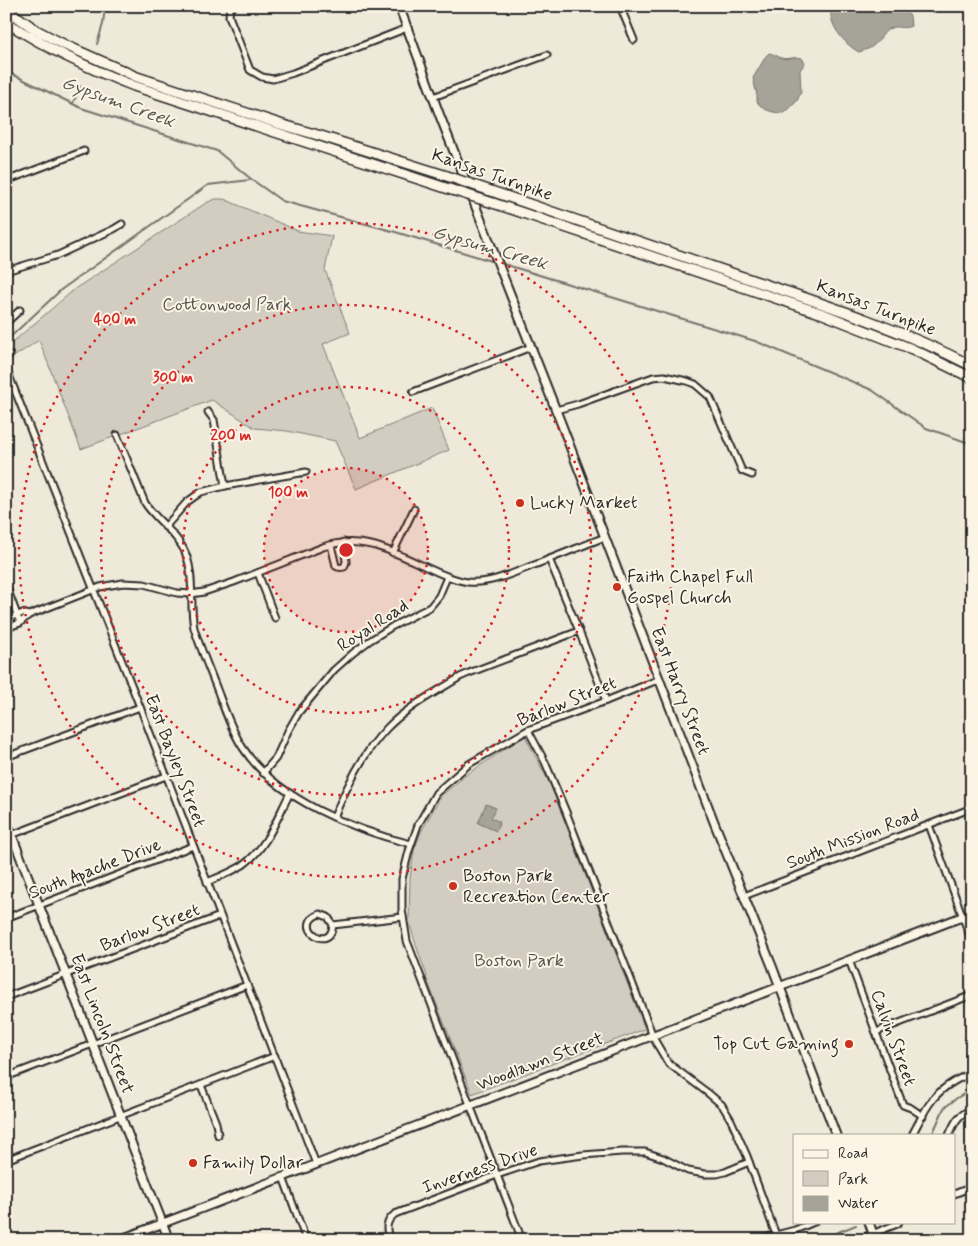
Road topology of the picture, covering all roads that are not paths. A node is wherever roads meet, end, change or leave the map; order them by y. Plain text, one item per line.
1 (398, 6) edge
2 (620, 6) edge
3 (232, 7) edge
4 (6, 9) edge
5 (6, 22) edge
6 (407, 28) junction
7 (634, 40) dead end
8 (547, 55) dead end
9 (433, 97) junction
10 (84, 151) dead end
11 (6, 181) edge
12 (122, 224) dead end
13 (6, 262) edge
14 (8, 270) edge
15 (20, 310) dead end
16 (6, 323) edge
17 (531, 347) junction
18 (972, 366) edge
19 (6, 368) edge
20 (972, 378) edge
21 (413, 392) dead end
22 (556, 410) junction
23 (208, 412) dead end
24 (117, 435) dead end
25 (306, 472) dead end
26 (752, 475) dead end
27 (225, 486) junction
28 (414, 509) dead end
29 (166, 527) junction
30 (605, 537) junction
31 (344, 542) junction
32 (330, 545) junction
33 (393, 553) junction
34 (549, 559) junction
35 (258, 572) junction
36 (447, 577) junction
37 (6, 585) edge
38 (94, 590) junction
39 (191, 594) junction
40 (17, 615) junction
41 (29, 615) junction
42 (275, 618) dead end
43 (6, 619) edge
44 (20, 623) junction
45 (6, 628) edge
46 (579, 631) junction
47 (660, 679) junction
48 (606, 701) junction
49 (140, 707) junction
50 (528, 730) junction
51 (6, 758) edge
52 (263, 773) junction
53 (166, 776) junction
54 (290, 793) junction
55 (972, 808) edge
56 (334, 817) junction
57 (6, 820) edge
58 (929, 825) junction
59 (9, 836) edge
60 (411, 844) junction
61 (193, 846) junction
62 (207, 882) junction
63 (744, 896) junction
64 (39, 905) junction
65 (972, 913) edge
66 (220, 916) junction
67 (962, 916) junction
68 (403, 917) junction
69 (6, 918) edge
70 (333, 925) junction
71 (972, 942) edge
72 (849, 960) junction
73 (66, 975) junction
74 (247, 985) junction
75 (779, 986) junction
76 (972, 995) edge
77 (6, 997) edge
78 (876, 1032) junction
79 (652, 1035) junction
80 (93, 1044) junction
81 (275, 1056) junction
82 (972, 1073) edge
83 (6, 1077) edge
84 (201, 1085) junction
85 (470, 1105) junction
86 (972, 1109) edge
87 (121, 1115) junction
88 (923, 1116) junction
89 (836, 1134) edge
90 (913, 1134) edge
91 (949, 1134) edge
92 (218, 1135) dead end
93 (6, 1160) edge
94 (749, 1162) junction
95 (316, 1164) junction
96 (497, 1175) junction
97 (283, 1177) junction
98 (972, 1187) edge
99 (956, 1193) edge
100 (162, 1223) junction
101 (809, 1224) edge
102 (870, 1224) edge
103 (897, 1224) edge
104 (776, 1235) junction
105 (874, 1237) edge
106 (119, 1240) edge
107 (169, 1240) edge
108 (306, 1240) edge
109 (390, 1240) edge
110 (522, 1240) edge
111 (553, 1240) edge
112 (605, 1240) edge
113 (757, 1240) edge
114 (857, 1240) edge

1 - 6 street, East Harry Street
2 - 7 street
3 - 6 street
4 - 18 highway, Kansas Turnpike, bridge
5 - 20 highway, Kansas Turnpike, bridge
6 - 9 street, East Harry Street
8 - 9 street
9 - 17 street, East Harry Street
10 - 11 street
12 - 14 street
13 - 14 street
15 - 16 street
17 - 21 street
17 - 22 street, East Harry Street
19 - 38 street, East Bayley Street
22 - 26 street
22 - 30 street, East Harry Street
23 - 27 street
24 - 29 street
25 - 27 street
27 - 29 street
28 - 33 street
29 - 39 street
30 - 34 street
30 - 47 street, East Harry Street
31 - 32 street
31 - 32 street
31 - 33 street
32 - 35 street
33 - 36 street
34 - 36 street
34 - 46 street
35 - 39 street
35 - 42 street
36 - 52 street, Royal Road
37 - 40 street
38 - 39 street
38 - 41 street
38 - 49 street, East Bayley Street
39 - 52 street
40 - 41 street
40 - 43 street
40 - 44 street
41 - 44 street
44 - 45 street
46 - 48 street
46 - 56 street
47 - 48 street, Barlow Street
47 - 63 street, East Harry Street
48 - 50 street, Barlow Street
49 - 51 street
49 - 53 street, East Bayley Street
50 - 60 street, Barlow Street
50 - 79 street
52 - 54 street
53 - 59 street
53 - 61 street, East Bayley Street
54 - 56 street
54 - 62 street
55 - 58 street, South Mission Road
56 - 60 street
57 - 59 street, East Lincoln Street
58 - 63 street, South Mission Road
58 - 67 street
59 - 64 street, East Lincoln Street
60 - 68 street, Barlow Street
61 - 62 street, East Bayley Street
61 - 64 street, South Apache Drive
62 - 66 street, East Bayley Street
63 - 75 street, East Harry Street
64 - 69 street, South Apache Drive
64 - 73 street, East Lincoln Street
65 - 67 street, Woodlawn Street
66 - 73 street, Barlow Street
66 - 74 street, East Bayley Street
67 - 71 street
67 - 72 street, Woodlawn Street
68 - 70 street
68 - 85 street, Barlow Street
70 - 70 street
72 - 75 street, Woodlawn Street
72 - 78 street, Calvin Street
73 - 77 street, Barlow Street
73 - 80 street, East Lincoln Street
74 - 80 street
74 - 81 street, East Bayley Street
75 - 79 street, Woodlawn Street
75 - 89 street, East Harry Street
76 - 78 street
78 - 88 street, Calvin Street
79 - 85 street, Woodlawn Street
79 - 94 street
80 - 83 street
80 - 87 street, East Lincoln Street
81 - 84 street
81 - 95 street, East Bayley Street
82 - 88 street
84 - 87 street
84 - 92 street
85 - 95 street, Woodlawn Street
85 - 96 street, Barlow Street
86 - 91 street
87 - 93 street
87 - 100 street, East Lincoln Street
88 - 90 street
94 - 96 street, Inverness Drive
94 - 104 street
95 - 97 street, Woodlawn Street
96 - 109 street, Inverness Drive
96 - 110 street, Barlow Street
97 - 100 street, Woodlawn Street
97 - 108 street
98 - 99 street
100 - 106 street, Woodlawn Street
100 - 107 street, East Lincoln Street
101 - 104 street
102 - 105 street
103 - 105 street
104 - 113 street
105 - 114 street
111 - 112 street

